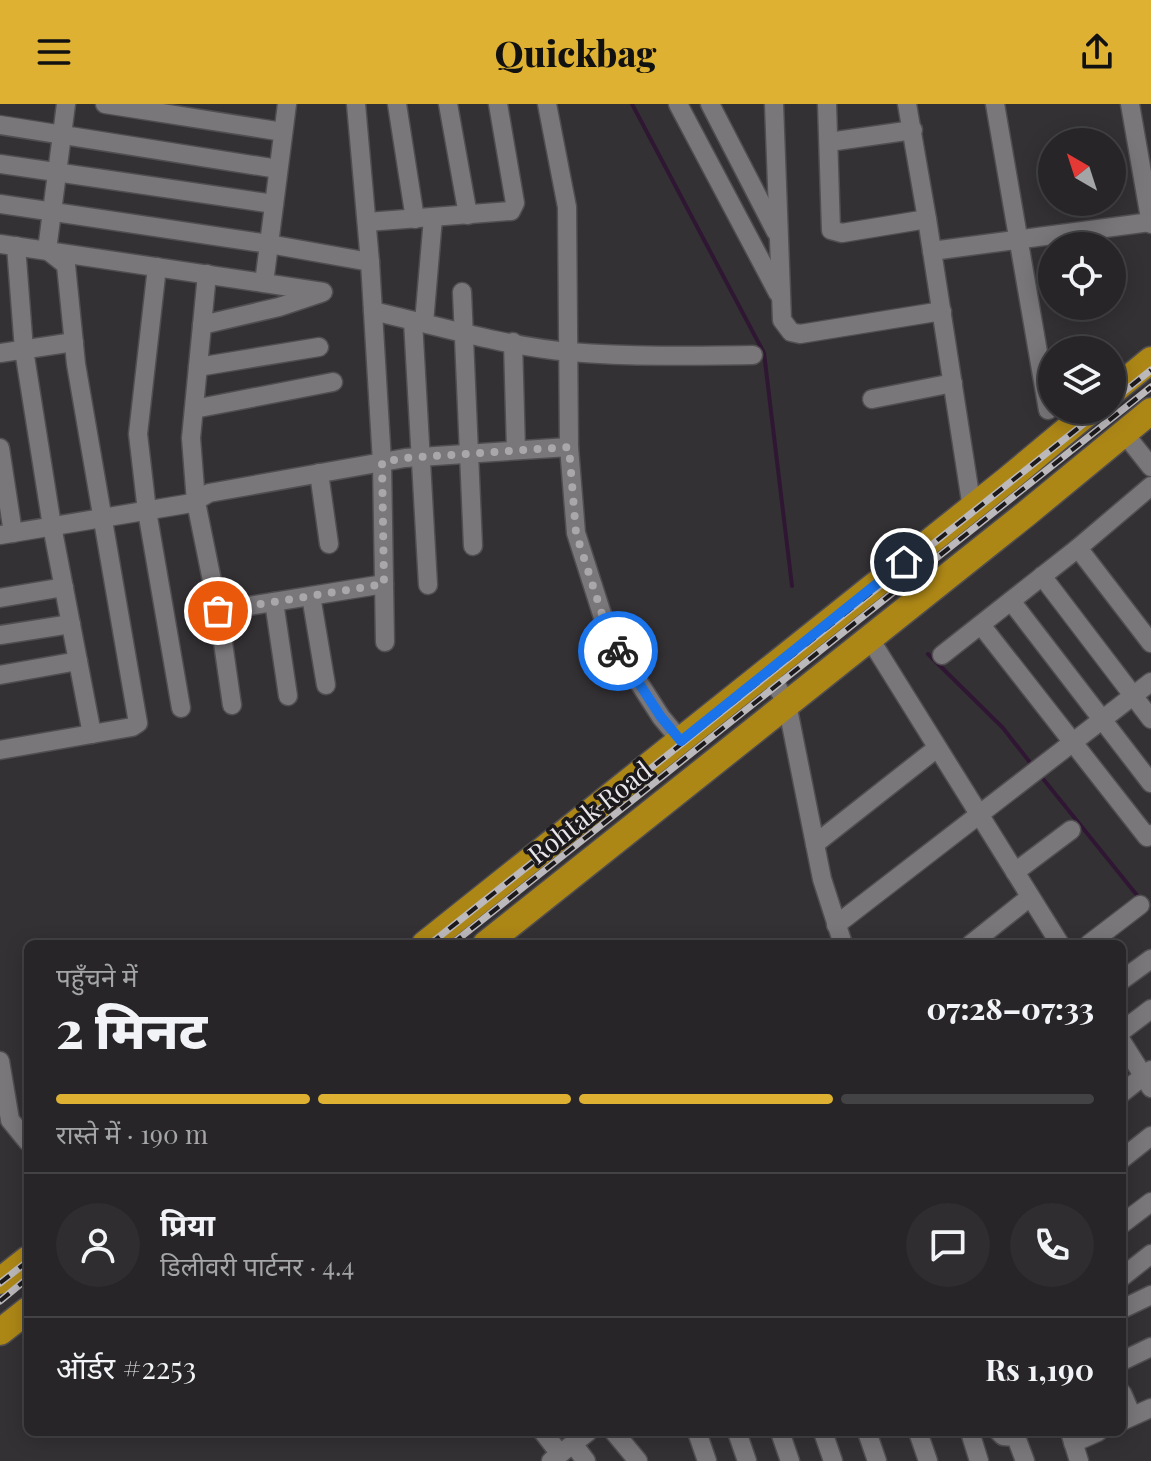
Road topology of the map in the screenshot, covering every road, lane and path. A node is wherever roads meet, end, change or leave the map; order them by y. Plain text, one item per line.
1 (66, 104) edge
2 (105, 104) edge
3 (287, 104) edge
4 (356, 104) edge
5 (397, 104) edge
6 (448, 104) edge
7 (498, 104) edge
8 (547, 104) edge
9 (678, 104) edge
10 (710, 104) edge
11 (774, 104) edge
12 (907, 104) edge
13 (995, 104) edge
14 (1130, 104) edge
15 (830, 106) edge
16 (0, 125) edge
17 (913, 130) junction
18 (283, 132) junction
19 (62, 134) junction
20 (829, 142) junction
21 (0, 164) edge
22 (278, 169) junction
23 (57, 173) junction
24 (0, 204) edge
25 (274, 204) junction
26 (52, 211) junction
27 (468, 215) junction
28 (424, 218) junction
29 (927, 219) junction
30 (367, 222) junction
31 (1151, 223) edge
32 (779, 238) junction
33 (1018, 240) junction
34 (269, 244) junction
35 (8, 245) edge
36 (47, 250) junction
37 (932, 251) junction
38 (370, 262) junction
39 (157, 267) junction
40 (207, 274) junction
41 (264, 283) junction
42 (462, 292) dead end
43 (781, 299) junction
44 (373, 311) junction
45 (942, 311) junction
46 (419, 322) junction
47 (202, 325) junction
48 (463, 332) junction
49 (74, 342) junction
50 (513, 342) junction
51 (319, 347) dead end
52 (24, 350) junction
53 (568, 352) junction
54 (0, 353) edge
55 (1038, 353) edge
56 (753, 355) dead end
57 (1151, 360) edge
58 (198, 367) junction
59 (1126, 381) edge
60 (333, 382) dead end
61 (953, 383) junction
62 (872, 399) dead end
63 (194, 409) junction
64 (1151, 411) edge
65 (1074, 424) edge
66 (1124, 433) junction
67 (569, 447) junction
68 (0, 448) edge
69 (516, 450) junction
70 (470, 453) junction
71 (421, 457) junction
72 (382, 462) junction
73 (1151, 467) edge
74 (319, 473) junction
75 (1151, 486) edge
76 (196, 502) junction
77 (972, 508) junction
78 (147, 511) junction
79 (101, 518) junction
80 (52, 526) junction
81 (6, 534) edge
82 (329, 544) dead end
83 (473, 546) dead end
84 (1078, 548) junction
85 (1042, 576) junction
86 (384, 584) junction
87 (428, 585) dead end
88 (64, 587) junction
89 (311, 596) junction
90 (0, 598) edge
91 (1011, 601) junction
92 (274, 602) junction
93 (218, 611) junction
94 (71, 624) junction
95 (981, 625) junction
96 (0, 635) edge
97 (870, 639) junction
98 (385, 642) dead end
99 (1151, 643) edge
100 (942, 655) dead end
101 (78, 661) junction
102 (768, 671) junction
103 (0, 675) edge
104 (1151, 682) edge
105 (326, 685) dead end
106 (288, 696) dead end
107 (1133, 696) junction
108 (787, 704) junction
109 (232, 705) dead end
110 (181, 708) dead end
111 (1151, 719) edge
112 (1102, 720) junction
113 (92, 734) junction
114 (681, 741) junction
115 (1074, 741) junction
116 (937, 748) junction
117 (0, 750) edge
118 (1151, 783) edge
119 (979, 815) junction
120 (1071, 830) dead end
121 (1151, 834) edge
122 (815, 844) junction
123 (1015, 872) junction
124 (1030, 897) junction
125 (1140, 905) dead end
126 (836, 925) junction
127 (430, 940) edge
128 (491, 940) edge
129 (842, 940) edge
130 (976, 940) edge
131 (1057, 940) edge
132 (1094, 940) edge
133 (1151, 959) edge
134 (1126, 977) edge
135 (1151, 1009) edge
136 (1126, 1028) edge
137 (1126, 1047) edge
138 (0, 1061) edge
139 (1149, 1078) edge
140 (2, 1087) edge
141 (1126, 1091) edge
142 (5, 1118) edge
143 (1151, 1136) edge
144 (24, 1138) edge
145 (1126, 1156) edge
146 (1151, 1202) edge
147 (1126, 1221) edge
148 (1151, 1254) edge
149 (24, 1262) edge
150 (1126, 1274) edge
151 (0, 1281) edge
152 (1151, 1295) edge
153 (1126, 1307) edge
154 (24, 1313) edge
155 (0, 1332) edge
156 (1151, 1347) edge
157 (1126, 1359) edge
158 (1151, 1408) edge
159 (1127, 1419) edge
160 (549, 1436) edge
161 (617, 1436) edge
162 (698, 1436) edge
163 (738, 1436) edge
164 (781, 1436) edge
165 (824, 1436) edge
166 (868, 1436) edge
167 (919, 1436) edge
168 (971, 1436) edge
169 (1003, 1436) edge
170 (568, 1448) edge
171 (586, 1461) edge
172 (638, 1461) edge
173 (707, 1461) edge
174 (747, 1461) edge
175 (790, 1461) edge
176 (833, 1461) edge
177 (877, 1461) edge
178 (928, 1461) edge
179 (979, 1461) edge
180 (1025, 1461) edge

1 - 19 street
2 - 18 street
3 - 18 street
4 - 30 street
5 - 28 street
6 - 27 street
7 - 27 street
8 - 53 street
9 - 43 street
10 - 32 street
11 - 32 street
12 - 17 street
13 - 33 street
14 - 31 street
15 - 20 street
16 - 19 street
17 - 20 street
17 - 29 street
18 - 22 street
19 - 22 street
19 - 23 street
20 - 29 street
21 - 23 street
22 - 25 street
23 - 25 street
23 - 26 street
24 - 26 street
25 - 34 street
26 - 34 street
26 - 36 street
27 - 28 street
28 - 30 street
28 - 46 street
29 - 37 street
30 - 38 street
31 - 33 street
32 - 43 street
33 - 37 street
33 - 55 street
34 - 38 street
34 - 41 street
35 - 36 street
35 - 52 street
36 - 39 street
36 - 49 street
37 - 45 street
38 - 44 street
39 - 40 street
39 - 78 street
40 - 41 street
40 - 47 street
41 - 47 street
42 - 48 street
43 - 45 street
44 - 46 street
44 - 72 street
45 - 61 street
46 - 48 street
46 - 71 street
47 - 58 street
48 - 50 street
48 - 70 street
49 - 52 street
49 - 79 street
50 - 53 street
50 - 69 street
51 - 58 street
52 - 54 street
52 - 80 street
53 - 56 street
53 - 67 street
57 - 59 highway
58 - 63 street
60 - 63 street
61 - 62 street
61 - 77 street
63 - 76 street
64 - 66 highway, Rohtak Road
65 - 77 highway, Rohtak Road
66 - 73 street
66 - 97 highway, Rohtak Road
67 - 69 street
67 - 114 street
68 - 81 street
69 - 70 street
70 - 71 street
70 - 83 street
71 - 72 street
71 - 87 street
72 - 74 street
72 - 86 street
74 - 76 street
74 - 82 street
75 - 84 street
76 - 78 street
76 - 93 street
77 - 102 highway, Rohtak Road
78 - 79 street
78 - 110 street
79 - 80 street
79 - 113 street
80 - 81 street
80 - 88 street
84 - 85 street
84 - 99 street
85 - 91 street
85 - 107 street
86 - 89 street
86 - 98 street
88 - 90 street
88 - 94 street
89 - 92 street
89 - 105 street
91 - 95 street
91 - 112 street
92 - 93 street
92 - 106 street
93 - 109 street
94 - 96 street
94 - 101 street
95 - 100 street
95 - 115 street
97 - 108 highway, Rohtak Road
97 - 116 street
101 - 103 street
101 - 113 street
102 - 108 street
102 - 114 highway, Rohtak Road
104 - 107 street
107 - 111 street
107 - 112 street
108 - 122 street
108 - 128 highway, Rohtak Road
112 - 115 street
112 - 118 street
113 - 117 street
114 - 127 highway, Rohtak Road
115 - 119 street
115 - 121 street
116 - 119 street
116 - 122 street
119 - 123 street
119 - 126 street
120 - 123 street
122 - 126 street
123 - 124 street
124 - 130 street
124 - 131 street
125 - 132 street
126 - 129 street
133 - 134 street
135 - 136 street
137 - 139 street
138 - 140 street
139 - 141 street
140 - 142 street
142 - 144 street
143 - 145 street
146 - 147 street
148 - 150 street
149 - 151 highway
152 - 153 street
154 - 155 highway
156 - 157 street
158 - 159 street
160 - 170 street
161 - 172 street
162 - 173 street
163 - 174 street
164 - 175 street
165 - 176 street
166 - 177 street
167 - 178 street
168 - 179 street
169 - 180 street
170 - 171 street

